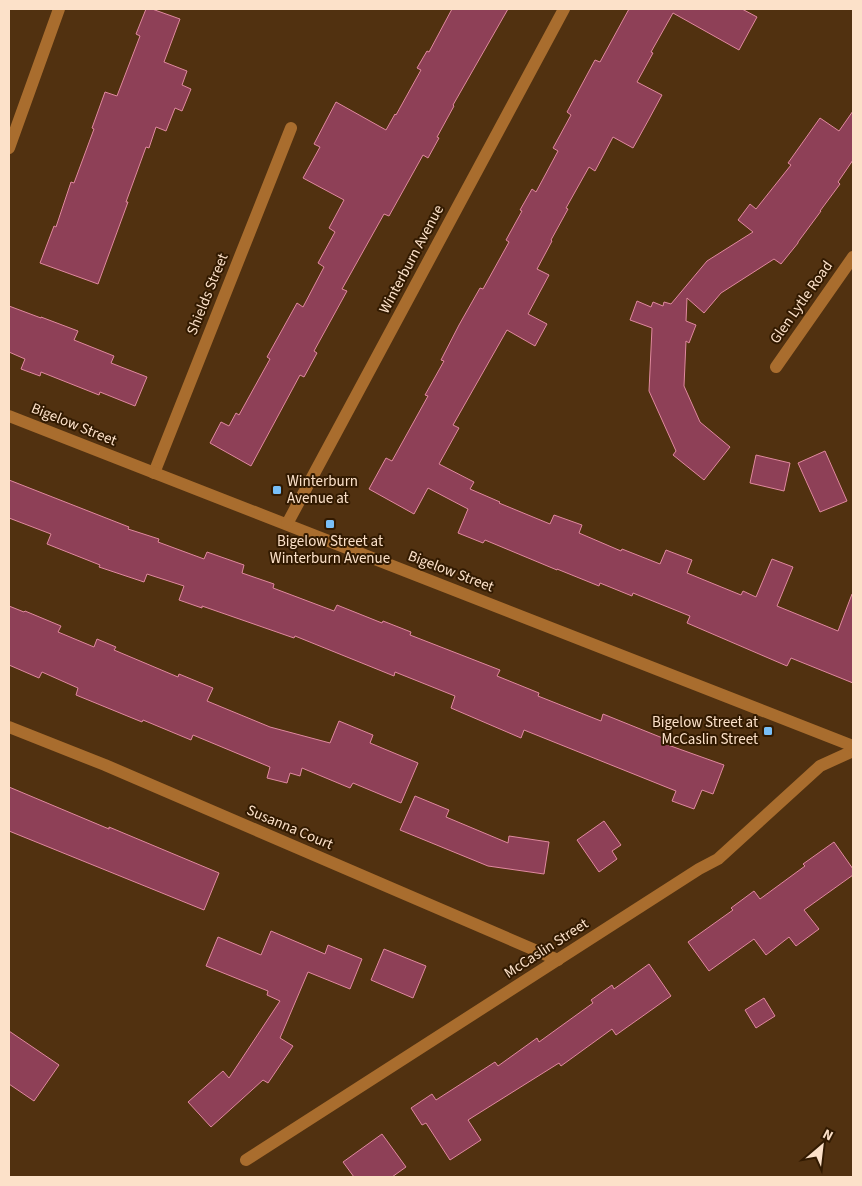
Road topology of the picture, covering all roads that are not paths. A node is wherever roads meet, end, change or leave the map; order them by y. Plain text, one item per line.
1 (59, 9) edge
2 (564, 9) edge
3 (291, 128) dead end
4 (9, 148) edge
5 (853, 257) edge
6 (776, 367) dead end
7 (9, 416) edge
8 (154, 473) junction
9 (287, 524) junction
10 (9, 727) edge
11 (853, 746) edge
12 (853, 751) edge
13 (558, 960) junction
14 (246, 1160) dead end

1 - 4 street
2 - 9 street, Winterburn Avenue
3 - 8 street, Shields Street
5 - 6 street, Glen Lytle Road
7 - 8 street, Bigelow Street
8 - 9 street, Bigelow Street
9 - 11 street, Bigelow Street
10 - 13 street, Susanna Court
12 - 13 street, McCaslin Street
13 - 14 street, McCaslin Street

